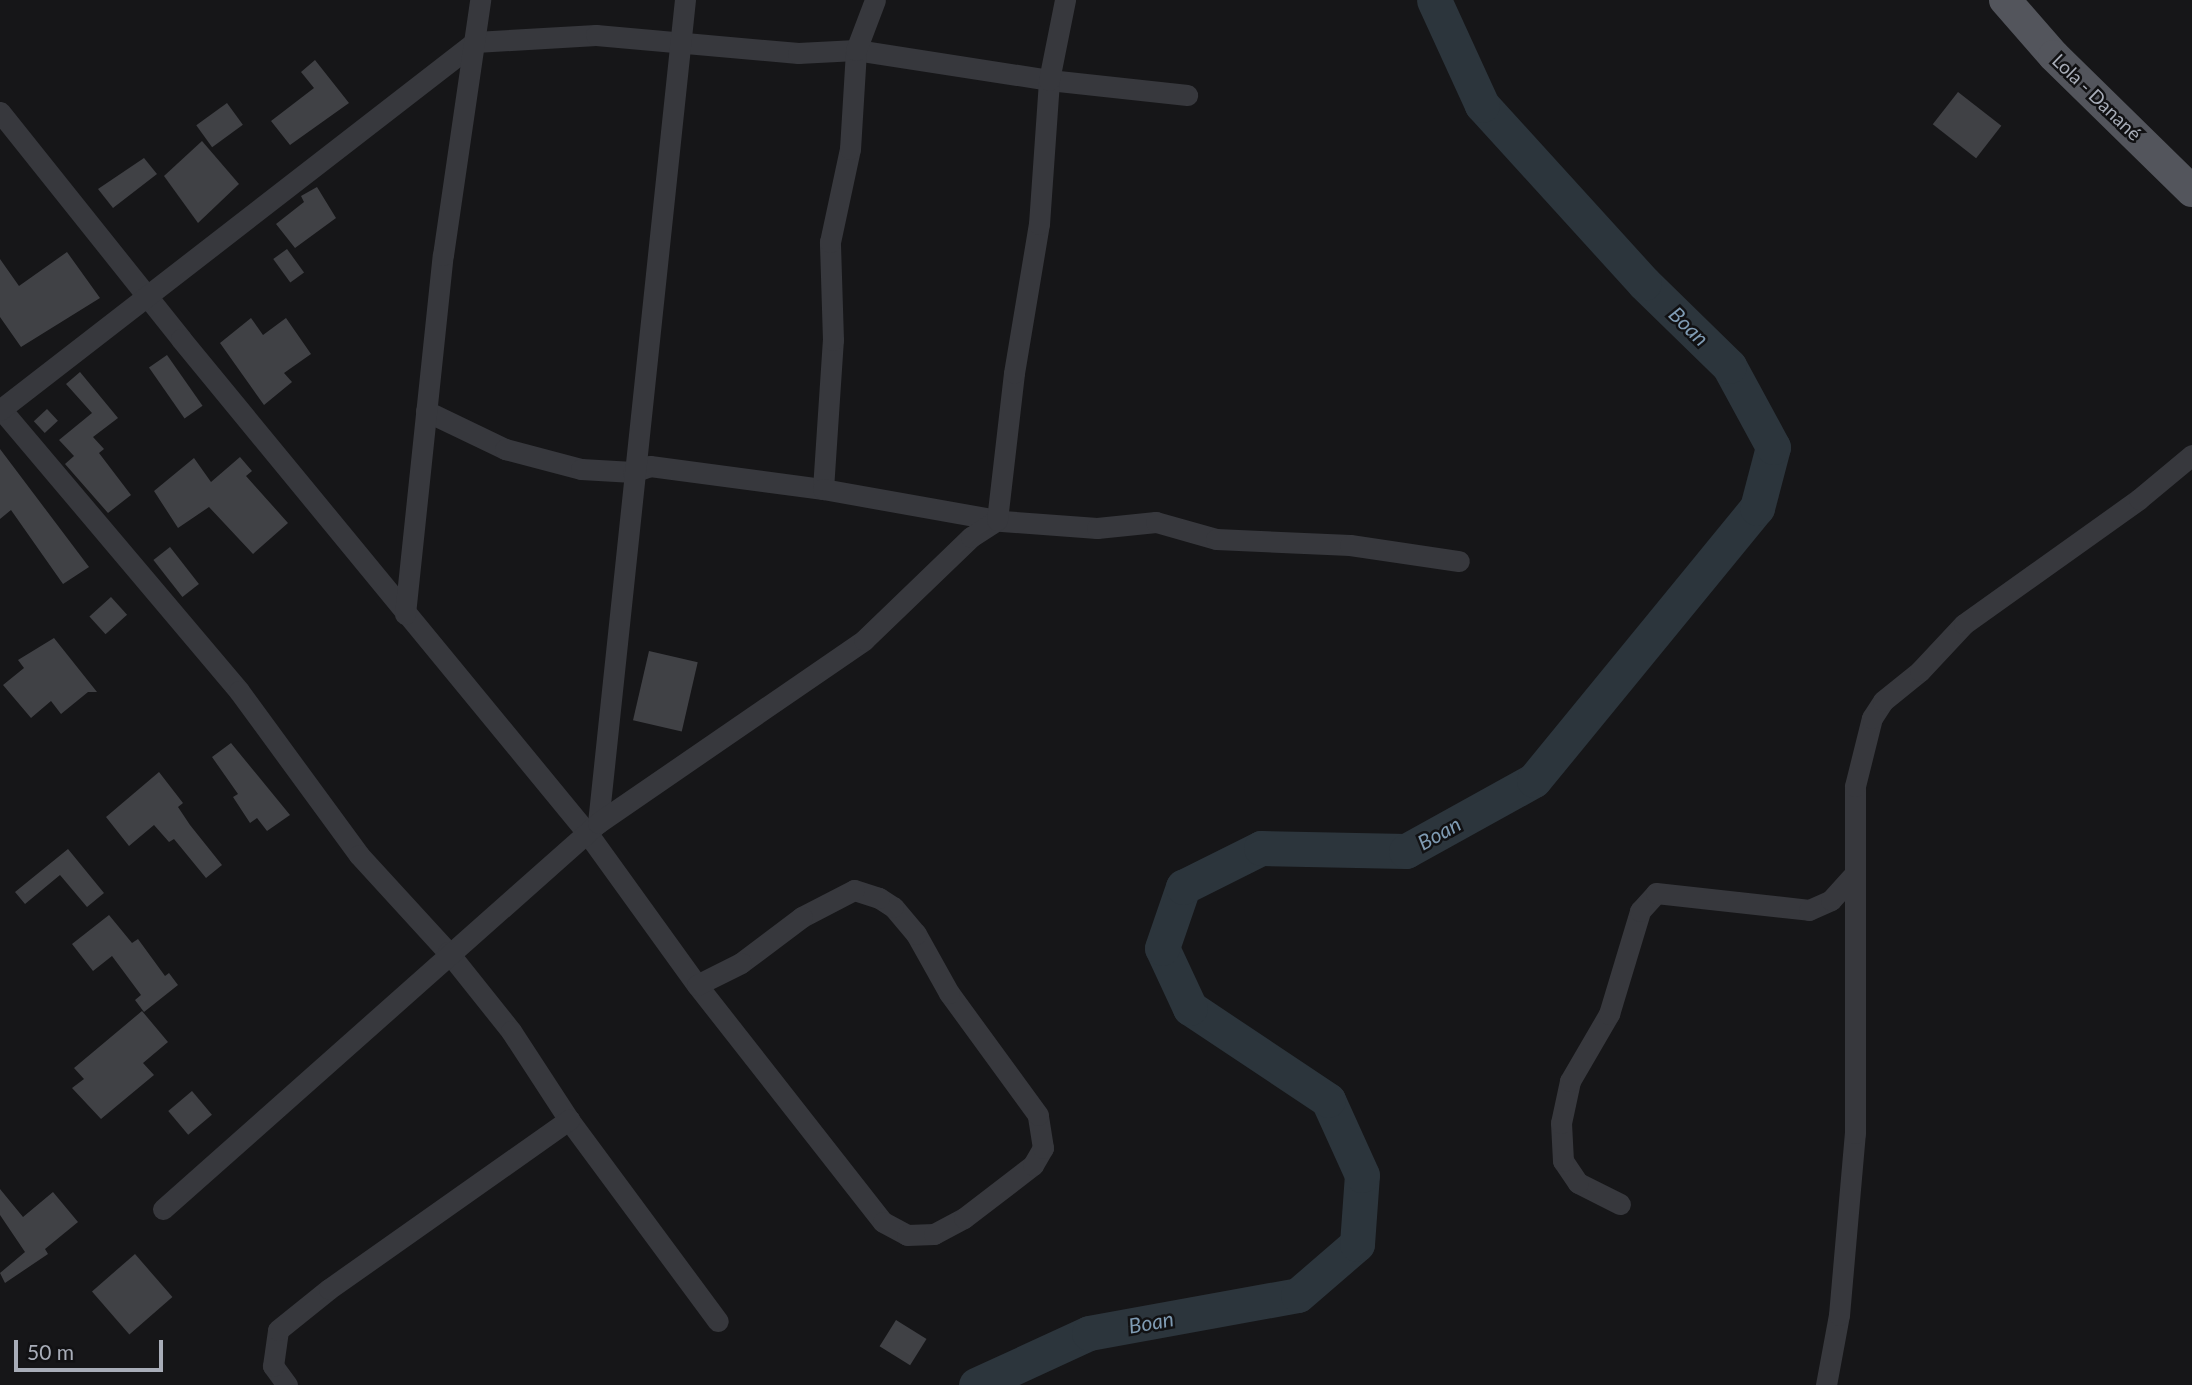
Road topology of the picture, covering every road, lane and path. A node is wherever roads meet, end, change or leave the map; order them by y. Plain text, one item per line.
1 (480, 0) edge
2 (685, 0) edge
3 (875, 0) edge
4 (1065, 0) edge
5 (2005, 0) edge
6 (680, 40) junction
7 (475, 43) junction
8 (856, 50) junction
9 (1049, 80) junction
10 (1187, 95) dead end
11 (0, 111) edge
12 (2192, 191) edge
13 (149, 296) junction
14 (0, 409) edge
15 (426, 411) junction
16 (2192, 455) edge
17 (633, 471) junction
18 (823, 489) junction
19 (996, 520) junction
20 (1459, 561) dead end
21 (405, 614) junction
22 (593, 828) junction
23 (1852, 877) junction
24 (449, 952) junction
25 (698, 985) junction
26 (569, 1120) junction
27 (1620, 1204) dead end
28 (163, 1209) dead end
29 (718, 1321) dead end
30 (1830, 1383) edge
31 (288, 1385) edge

1 - 7 street
2 - 6 street
3 - 8 street
4 - 9 street
5 - 12 main road, Lola - Danané
6 - 7 street
6 - 8 street
6 - 17 street
7 - 13 street
7 - 15 street
8 - 9 street
8 - 18 street
9 - 10 street
9 - 19 street
11 - 13 street
13 - 14 street
13 - 21 street
14 - 24 street
15 - 17 street
15 - 21 street
16 - 23 street
17 - 18 street
17 - 22 street
18 - 19 street
19 - 20 street
19 - 22 street
21 - 22 street
22 - 24 street
22 - 25 street
23 - 27 street
23 - 30 street
24 - 26 street
24 - 28 street
25 - 25 street
26 - 29 street
26 - 31 street

